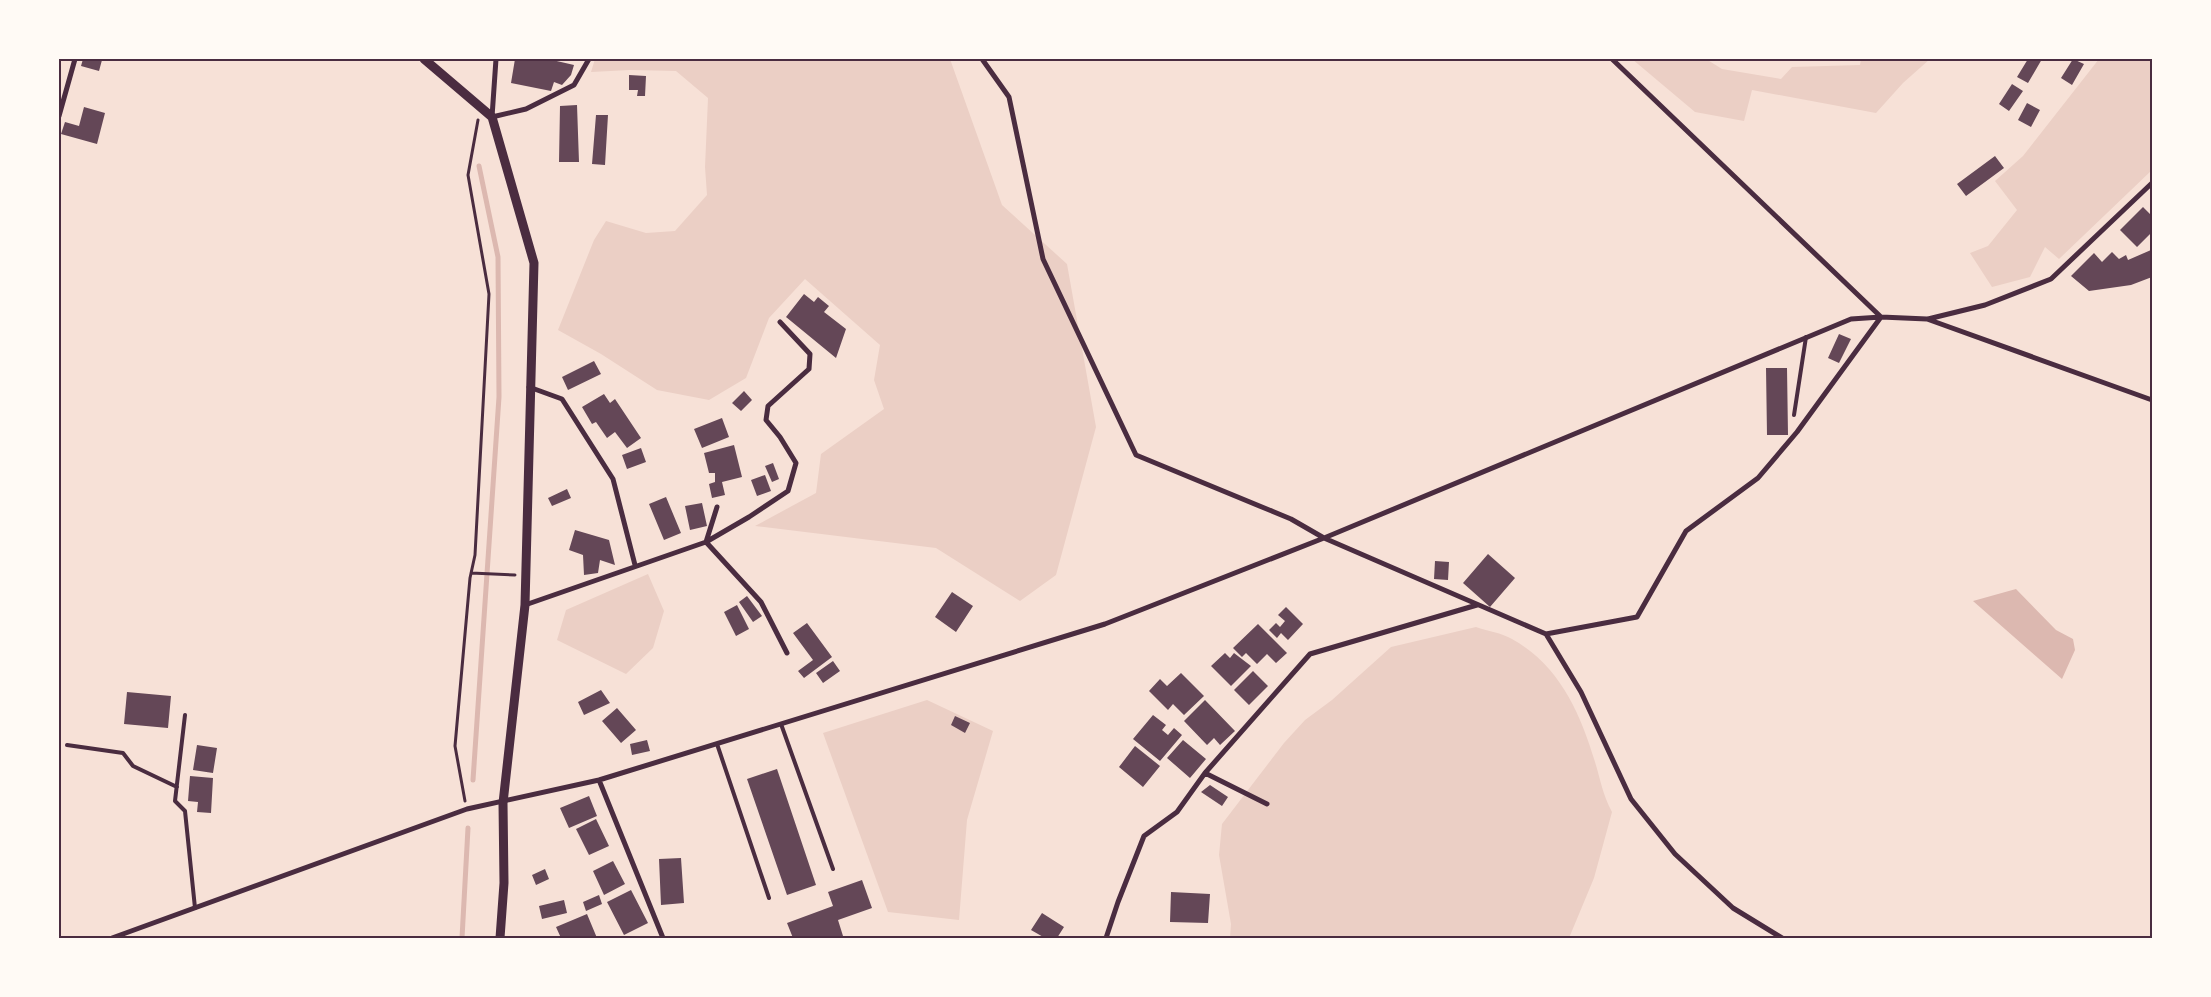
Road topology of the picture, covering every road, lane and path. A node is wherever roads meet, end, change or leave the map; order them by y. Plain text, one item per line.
1 (75, 59) edge
2 (424, 59) edge
3 (496, 59) edge
4 (982, 59) edge
5 (1612, 59) edge
6 (589, 60) edge
7 (481, 107) junction
8 (59, 116) edge
9 (492, 117) junction
10 (2152, 183) edge
11 (1880, 317) junction
12 (1927, 319) junction
13 (780, 322) dead end
14 (1806, 337) junction
15 (529, 387) junction
16 (2152, 400) edge
17 (1794, 415) dead end
18 (717, 507) dead end
19 (1324, 538) junction
20 (706, 542) junction
21 (635, 565) junction
22 (471, 573) junction
23 (525, 575) junction
24 (525, 605) junction
25 (1477, 605) junction
26 (1546, 634) junction
27 (788, 653) dead end
28 (186, 715) dead end
29 (781, 724) junction
30 (717, 744) junction
31 (67, 745) dead end
32 (1205, 773) junction
33 (599, 780) junction
34 (177, 787) junction
35 (503, 803) junction
36 (1267, 804) dead end
37 (467, 809) junction
38 (833, 869) dead end
39 (769, 898) dead end
40 (195, 908) junction
41 (112, 938) edge
42 (500, 938) edge
43 (663, 938) edge
44 (1106, 938) edge
45 (1782, 938) edge

1 - 8 street
2 - 7 street
3 - 9 street
4 - 19 street
5 - 11 street
6 - 9 street
7 - 9 street
7 - 22 path
9 - 15 street
10 - 12 street
11 - 12 street
11 - 14 street
11 - 26 street
12 - 16 street
13 - 20 street
14 - 17 lane
14 - 19 street
15 - 21 street
15 - 23 street
18 - 20 street
19 - 25 street
19 - 29 street
20 - 21 street
20 - 27 street
21 - 24 street
22 - 23 path
22 - 37 path
23 - 24 street
24 - 35 street
25 - 26 street
25 - 32 street
26 - 45 street
28 - 34 lane
29 - 30 street
29 - 38 lane
30 - 33 street
30 - 39 lane
31 - 34 lane
32 - 36 street
32 - 44 street
33 - 35 street
33 - 43 street
34 - 40 lane
35 - 37 street
35 - 42 street
37 - 40 street
40 - 41 street

